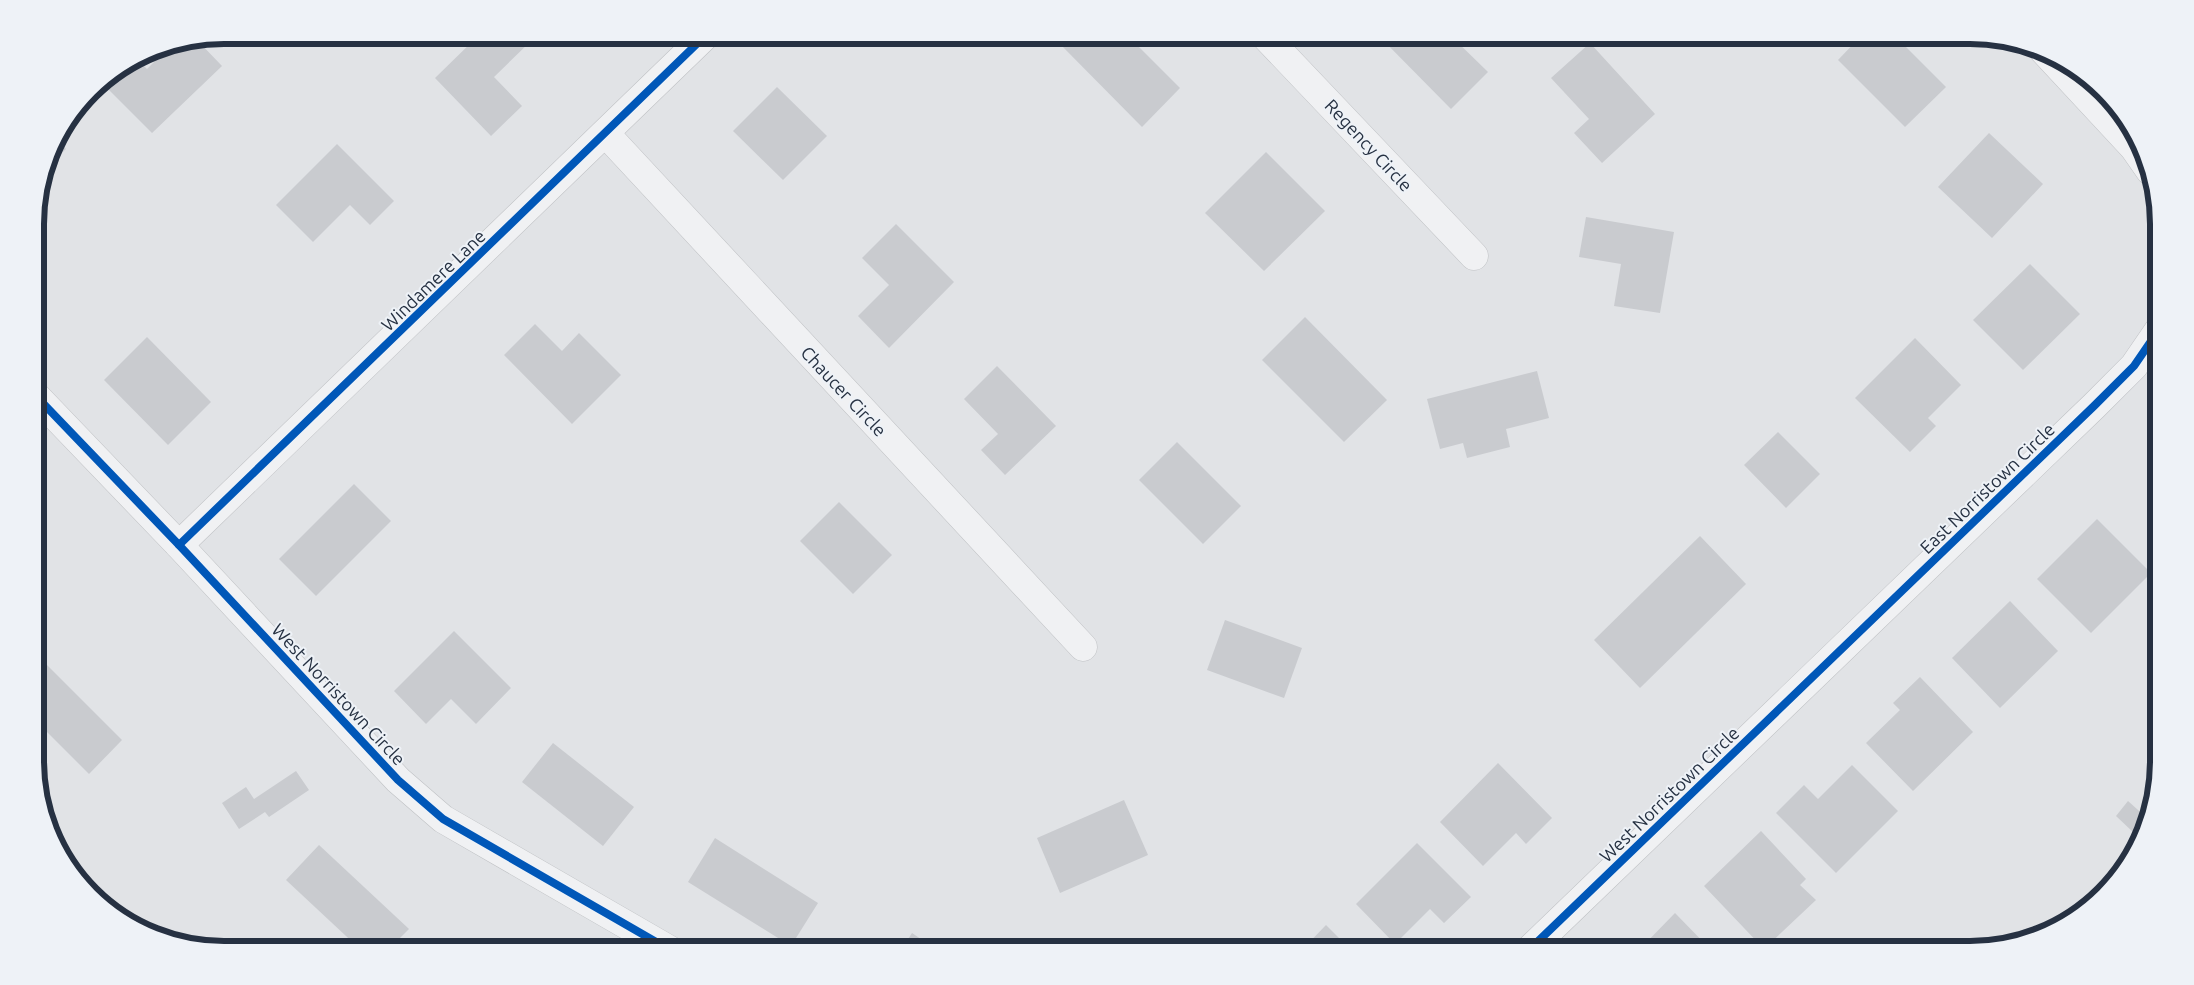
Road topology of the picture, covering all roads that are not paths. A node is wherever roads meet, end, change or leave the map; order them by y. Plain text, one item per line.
1 (697, 44) edge
2 (1273, 44) edge
3 (2059, 68) edge
4 (606, 134) junction
5 (2134, 148) edge
6 (1474, 256) dead end
7 (2150, 343) edge
8 (44, 404) edge
9 (179, 545) junction
10 (1083, 647) dead end
11 (1829, 660) joint
12 (654, 941) edge
13 (1538, 941) edge

1 - 4 street, Windamere Lane
2 - 6 street, Regency Circle
3 - 5 street
4 - 9 street, Windamere Lane
4 - 10 street, Chaucer Circle
7 - 11 street, East Norristown Circle
8 - 9 street, West Norristown Circle
9 - 12 street, West Norristown Circle
11 - 13 street, West Norristown Circle

